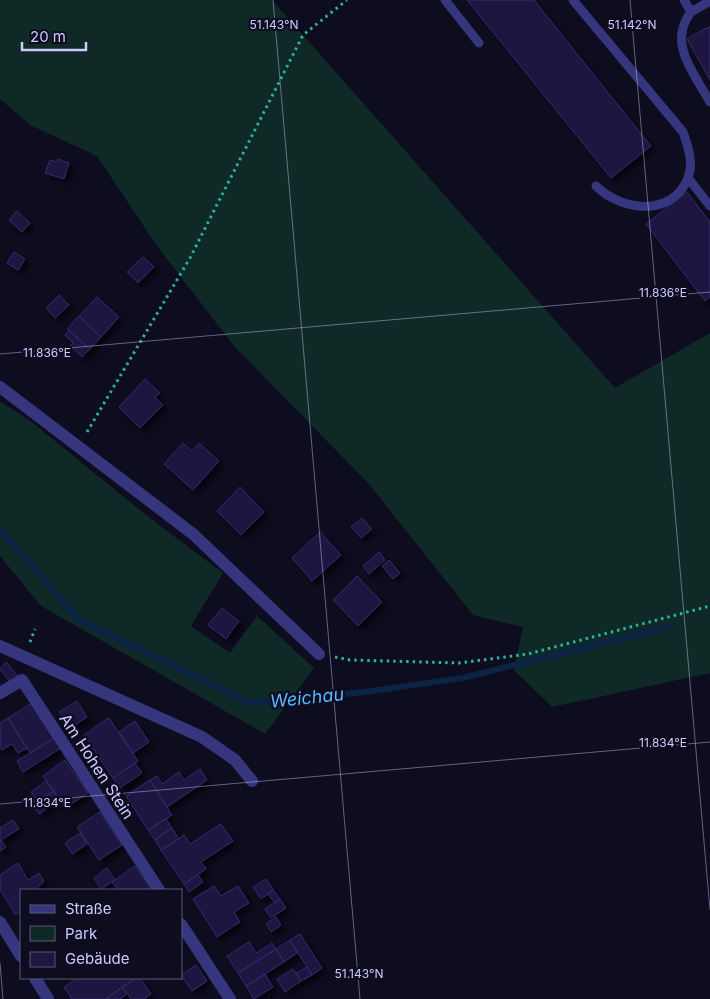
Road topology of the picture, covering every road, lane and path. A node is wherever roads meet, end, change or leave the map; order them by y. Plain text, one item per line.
1 (347, 0) edge
2 (445, 0) edge
3 (573, 0) edge
4 (684, 0) edge
5 (710, 1) edge
6 (691, 12) junction
7 (479, 43) dead end
8 (710, 102) edge
9 (688, 178) junction
10 (596, 186) dead end
11 (710, 206) edge
12 (0, 387) edge
13 (78, 447) junction
14 (710, 606) edge
15 (0, 646) edge
16 (319, 654) joint
17 (0, 693) edge
18 (252, 780) dead end
19 (158, 889) edge
20 (0, 922) edge
21 (182, 926) edge
22 (20, 954) edge
23 (36, 979) edge
24 (48, 999) edge
25 (230, 999) edge

1 - 13 path
2 - 7 lane
3 - 9 lane
4 - 6 lane
5 - 6 lane
6 - 8 lane
9 - 10 lane
9 - 11 lane
12 - 13 street
13 - 16 street
14 - 16 path
15 - 18 street
17 - 19 street, Am Hohen Stein
20 - 22 street
21 - 25 street
23 - 24 street

